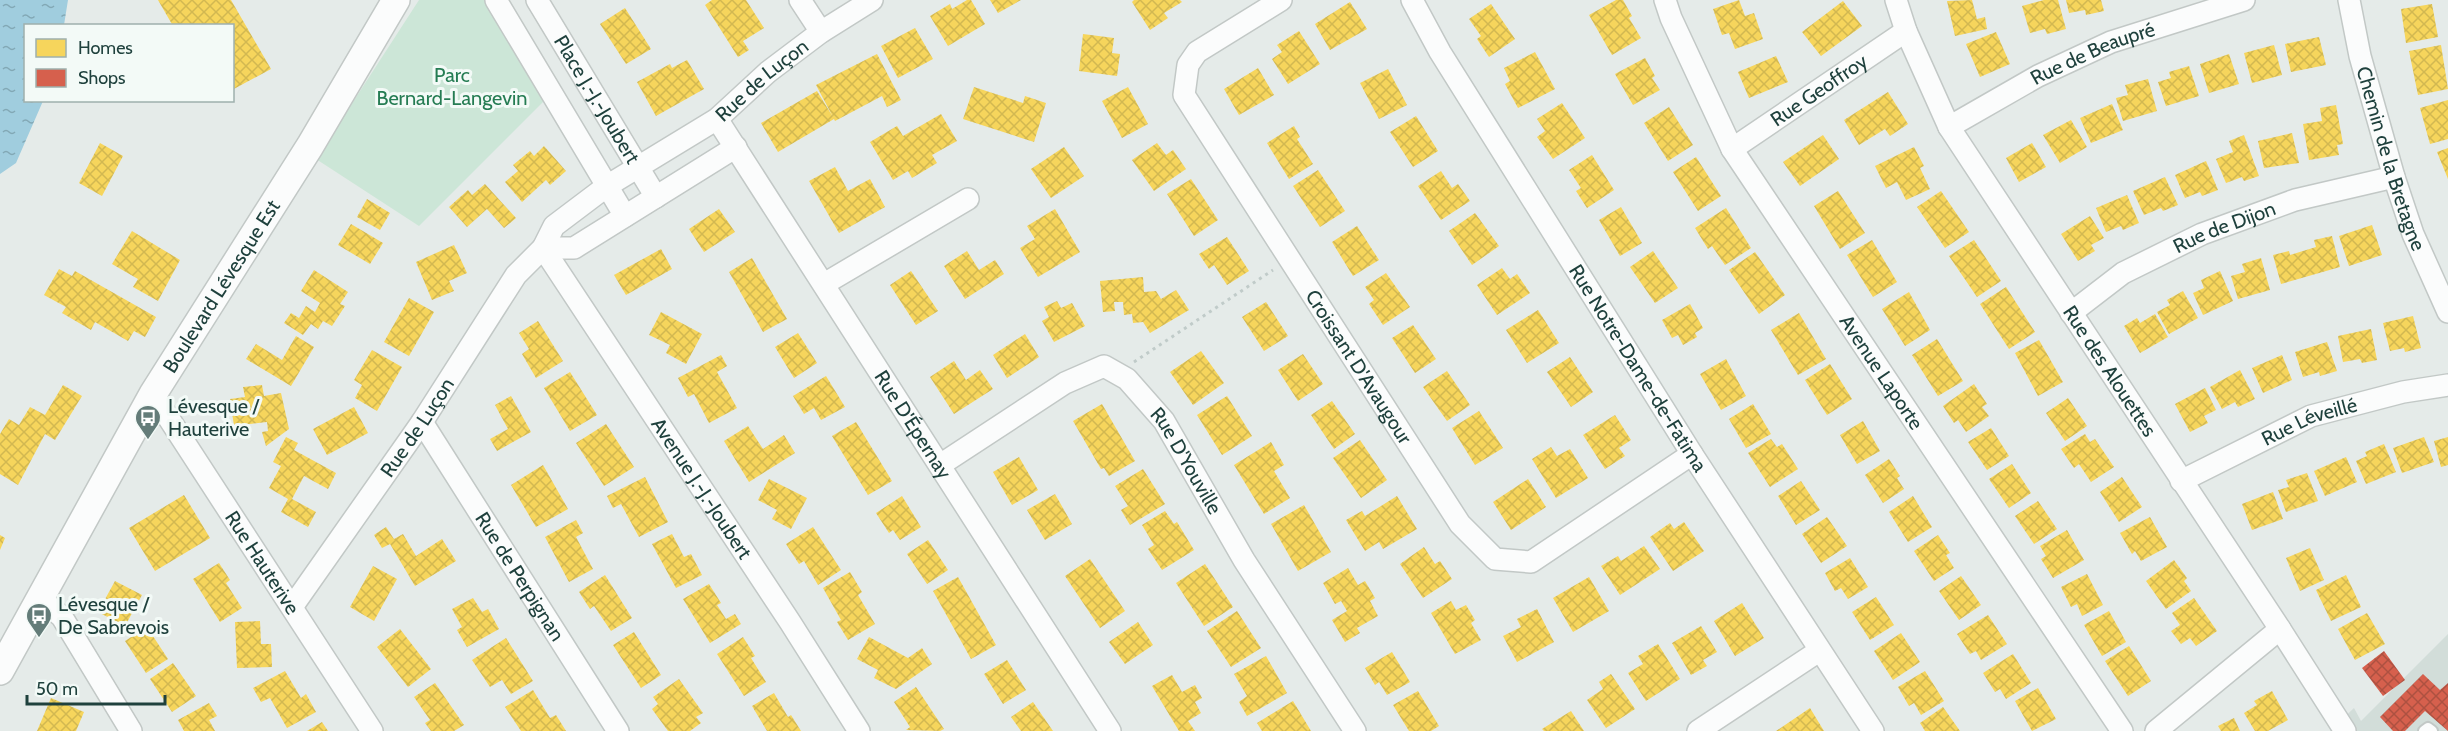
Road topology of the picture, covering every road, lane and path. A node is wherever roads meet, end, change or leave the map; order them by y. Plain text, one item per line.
1 (396, 0) edge
2 (496, 0) edge
3 (537, 0) edge
4 (800, 0) edge
5 (872, 0) edge
6 (1281, 0) edge
7 (1412, 0) edge
8 (1665, 0) edge
9 (1896, 0) edge
10 (2244, 0) edge
11 (2349, 0) edge
12 (1906, 31) junction
13 (821, 32) junction
14 (717, 119) junction
15 (1949, 127) junction
16 (736, 147) junction
17 (1732, 149) junction
18 (637, 166) junction
19 (2394, 177) junction
20 (607, 186) junction
21 (656, 197) junction
22 (968, 199) dead end
23 (625, 216) junction
24 (543, 248) junction
25 (1290, 259) junction
26 (824, 284) junction
27 (2448, 312) edge
28 (2071, 313) junction
29 (1127, 379) junction
30 (2448, 385) edge
31 (153, 394) junction
32 (422, 422) junction
33 (1692, 454) junction
34 (940, 465) junction
35 (2181, 481) junction
36 (40, 598) junction
37 (292, 607) junction
38 (2280, 629) junction
39 (1819, 651) junction
40 (0, 671) edge
41 (131, 731) edge
42 (372, 731) edge
43 (618, 731) edge
44 (859, 731) edge
45 (1110, 731) edge
46 (1355, 731) edge
47 (1698, 731) edge
48 (1873, 731) edge
49 (2121, 731) edge
50 (2156, 731) edge
51 (2345, 731) edge
52 (2424, 731) edge
53 (2432, 731) edge

1 - 31 street, Boulevard Lévesque Est
2 - 20 street, Place J.-J.-Joubert
3 - 18 street, Place J.-J.-Joubert
4 - 13 street
5 - 13 street, Rue de Luçon
6 - 25 street, Croissant D'Avaugour
7 - 33 street, Rue Notre-Dame-de-Fatima
8 - 17 street, Avenue Laporte
9 - 12 street, Rue des Alouettes
10 - 15 street, Rue de Beaupré
11 - 19 street, Chemin de la Bretagne
12 - 15 street, Rue des Alouettes
12 - 17 street, Rue Geoffroy
13 - 14 street, Rue de Luçon
14 - 16 street, Rue D'Épernay
14 - 18 street, Rue de Luçon
15 - 28 street, Rue des Alouettes
16 - 21 street, Rue de Luçon
16 - 26 street, Rue D'Épernay
17 - 49 street, Avenue Laporte
18 - 20 street, Rue de Luçon
18 - 21 street, Place J.-J.-Joubert
19 - 27 street, Chemin de la Bretagne
19 - 28 street, Rue de Dijon
20 - 23 street, Place J.-J.-Joubert
20 - 24 street, Rue de Luçon
21 - 23 street, Rue de Luçon
22 - 26 street
23 - 24 street, Rue de Luçon
24 - 32 street, Rue de Luçon
24 - 44 street, Avenue J.-J.-Joubert
25 - 29 path
25 - 33 street, Croissant D'Avaugour
26 - 34 street, Rue D'Épernay
28 - 35 street, Rue des Alouettes
29 - 34 street, Rue D'Youville
29 - 46 street, Rue D'Youville
30 - 35 street, Rue Léveillé
31 - 36 street, Boulevard Lévesque Est
31 - 37 street, Rue Hauterive
32 - 37 street, Rue de Luçon
32 - 43 street, Rue de Perpignan
33 - 39 street, Rue Notre-Dame-de-Fatima
34 - 45 street, Rue D'Épernay
35 - 38 street, Rue des Alouettes
36 - 40 street, Boulevard Lévesque Est
36 - 41 street
37 - 42 street, Rue Hauterive
38 - 50 street
38 - 51 street, Rue des Alouettes
39 - 47 street
39 - 48 street, Rue Notre-Dame-de-Fatima
52 - 53 lane

